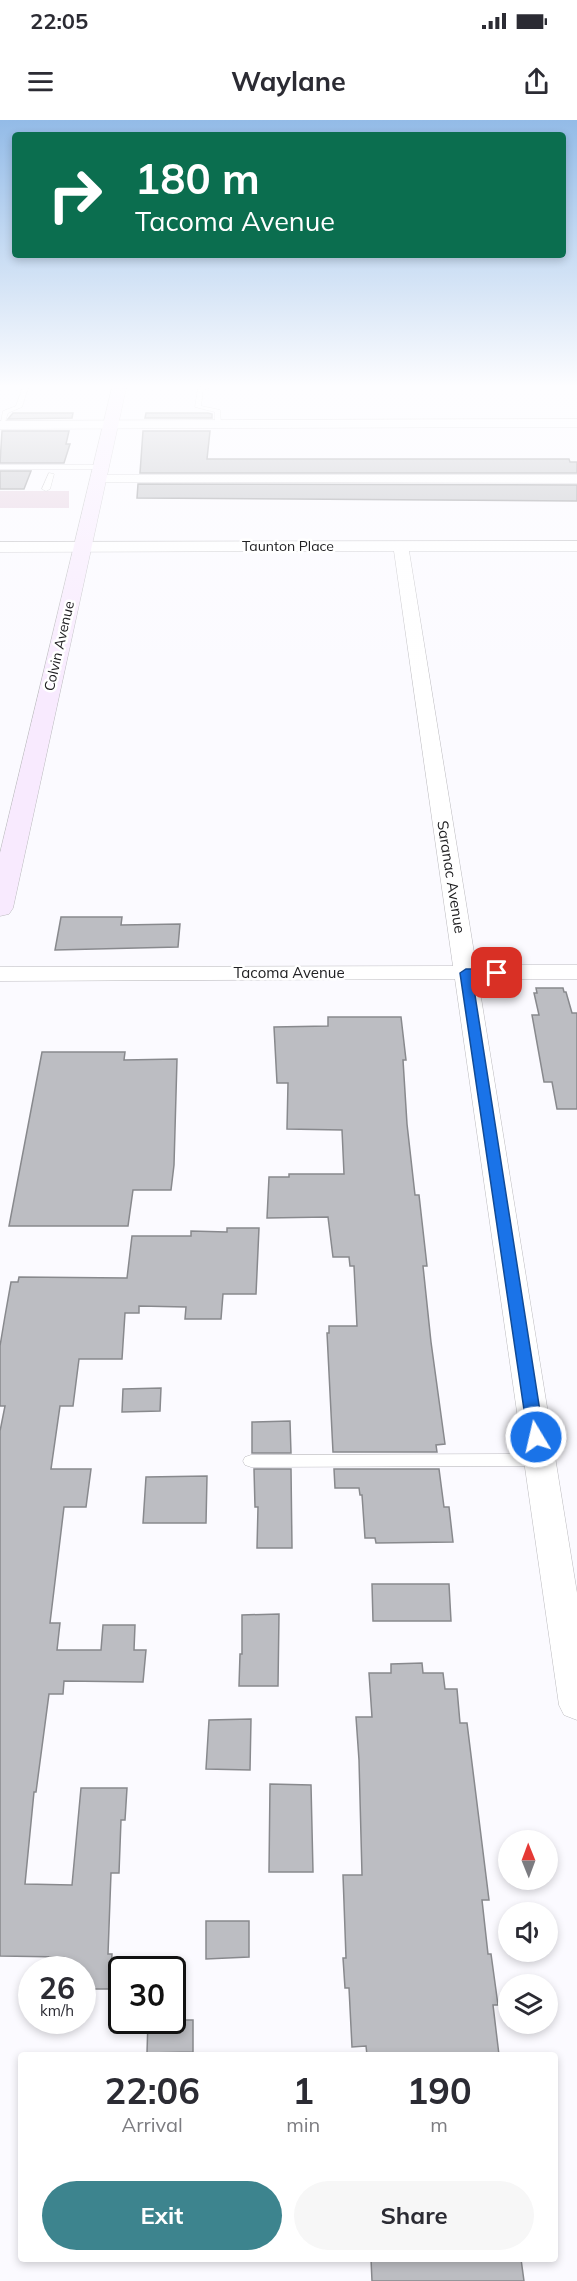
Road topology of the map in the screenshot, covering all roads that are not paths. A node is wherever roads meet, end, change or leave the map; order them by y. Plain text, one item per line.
1 (47, 485) edge
2 (97, 485) edge
3 (46, 489) dead end
4 (401, 546) junction
5 (577, 546) edge
6 (0, 547) edge
7 (82, 547) junction
8 (0, 908) edge
9 (577, 972) edge
10 (466, 973) junction
11 (0, 974) edge
12 (540, 1460) junction
13 (251, 1461) dead end
14 (577, 1705) edge

1 - 3 lane
2 - 7 street, Colvin Avenue
4 - 5 street, Taunton Place
4 - 7 street, Taunton Place
4 - 10 street, Saranac Avenue
6 - 7 street, Taunton Place
7 - 8 street, Colvin Avenue
9 - 10 street, Tacoma Avenue
10 - 11 street, Tacoma Avenue
10 - 12 street, Saranac Avenue
12 - 13 lane
12 - 14 street, Saranac Avenue

